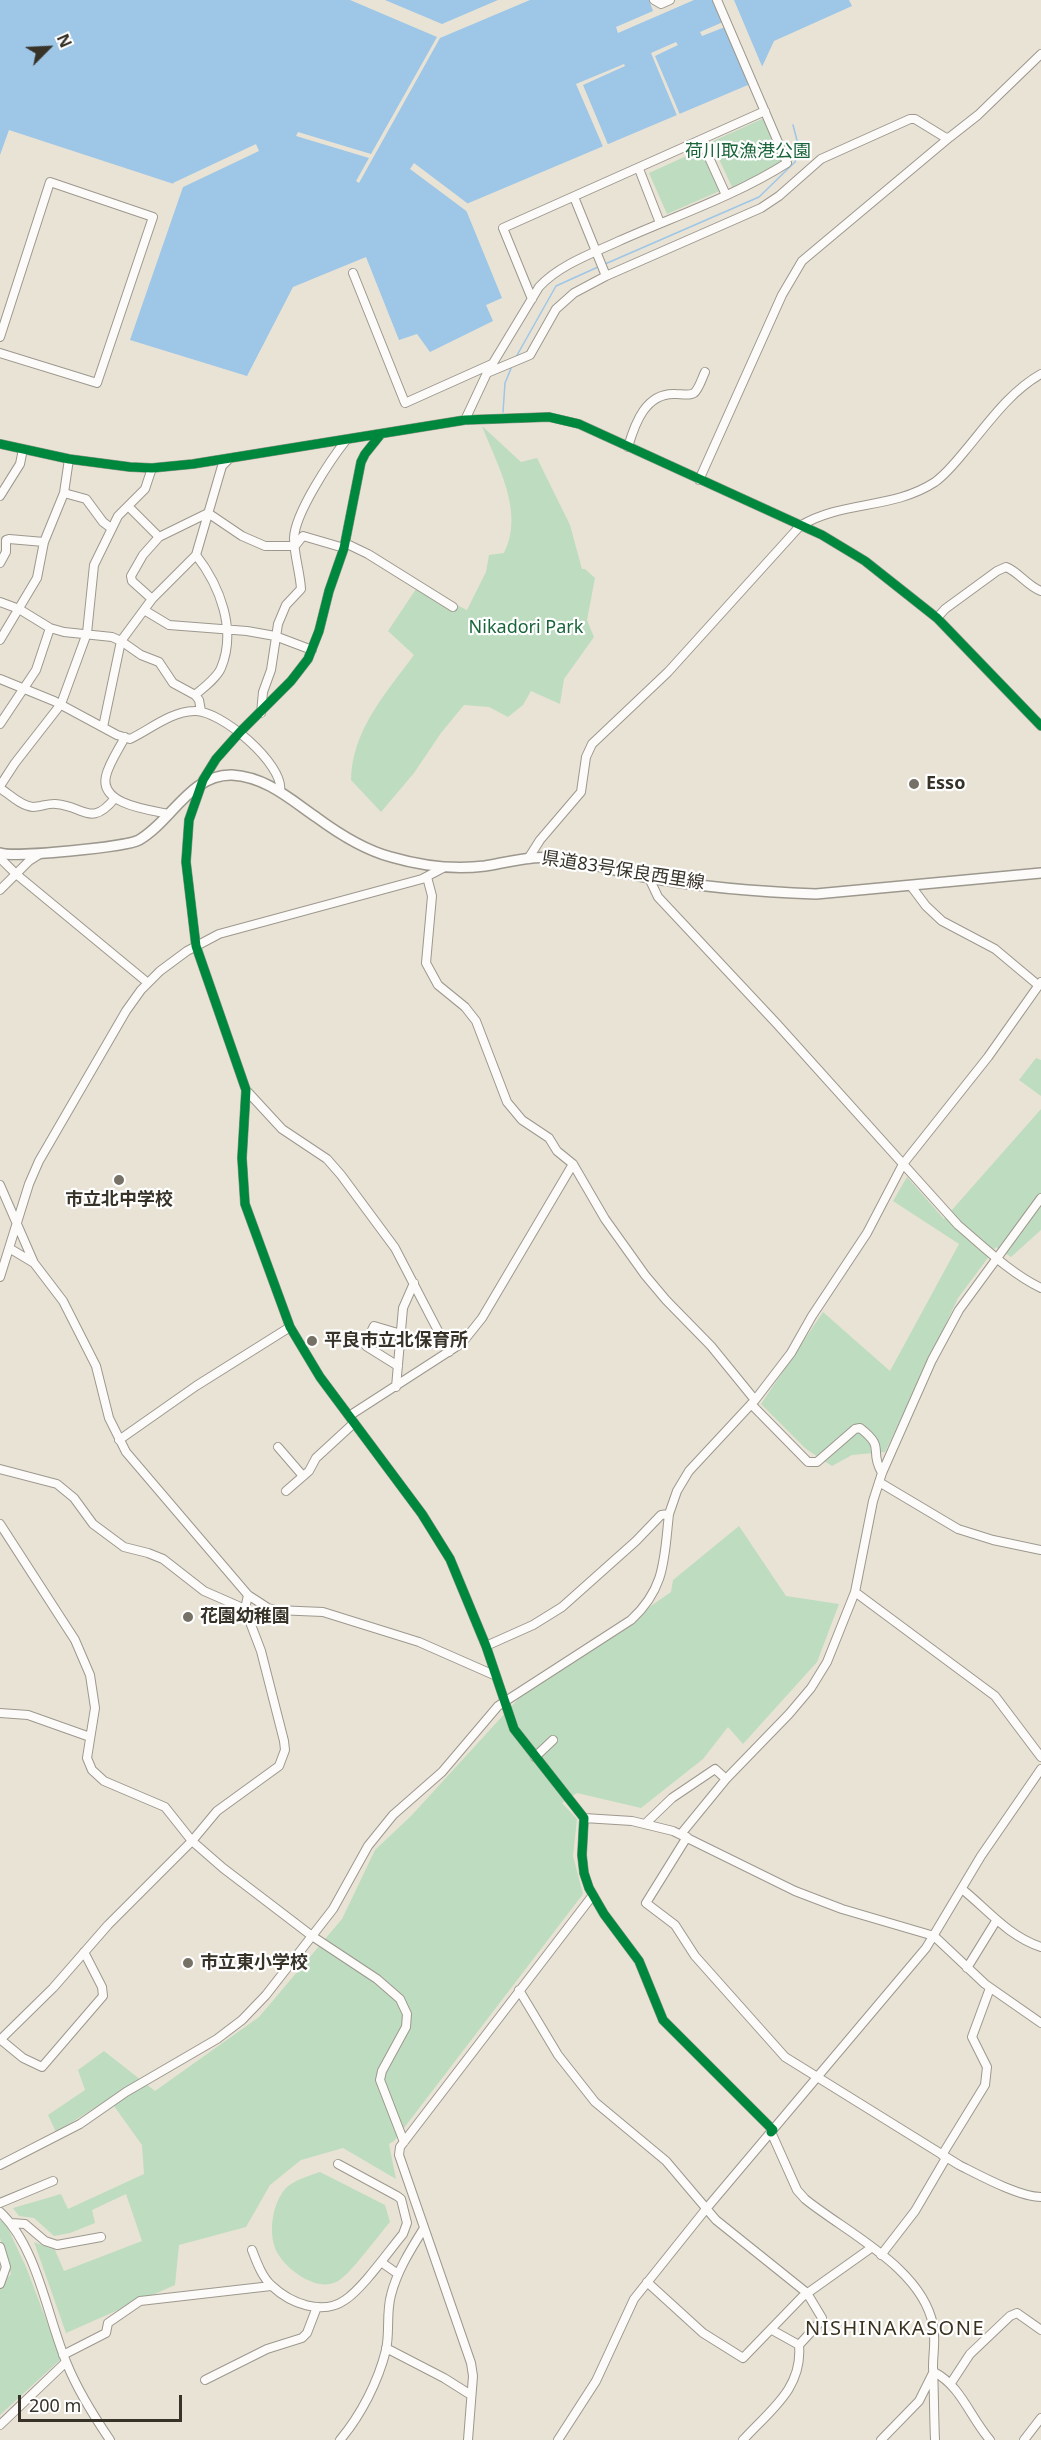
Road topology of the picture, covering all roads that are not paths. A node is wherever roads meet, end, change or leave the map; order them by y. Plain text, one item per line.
1 (654, 0) edge
2 (670, 0) edge
3 (717, 0) edge
4 (1041, 54) edge
5 (765, 111) junction
6 (950, 137) junction
7 (701, 140) junction
8 (639, 169) junction
9 (726, 195) junction
10 (574, 197) junction
11 (660, 223) junction
12 (598, 254) junction
13 (353, 273) dead end
14 (606, 276) junction
15 (532, 299) junction
16 (0, 337) edge
17 (0, 353) edge
18 (496, 365) junction
19 (705, 372) dead end
20 (1041, 374) edge
21 (465, 420) junction
22 (381, 434) junction
23 (347, 440) junction
24 (0, 444) edge
25 (628, 447) junction
26 (23, 450) junction
27 (230, 458) junction
28 (69, 459) junction
29 (152, 468) junction
30 (699, 480) junction
31 (64, 493) junction
32 (0, 496) edge
33 (128, 506) junction
34 (208, 513) junction
35 (800, 525) junction
36 (111, 528) junction
37 (159, 537) junction
38 (44, 542) junction
39 (345, 545) junction
40 (294, 546) junction
41 (196, 555) junction
42 (0, 563) edge
43 (1041, 591) edge
44 (152, 599) junction
45 (0, 602) edge
46 (453, 607) dead end
47 (19, 609) junction
48 (144, 610) junction
49 (937, 618) junction
50 (50, 628) junction
51 (228, 630) junction
52 (87, 633) junction
53 (275, 636) junction
54 (0, 640) edge
55 (122, 641) junction
56 (312, 650) junction
57 (0, 679) edge
58 (24, 690) junction
59 (195, 695) junction
60 (61, 704) junction
61 (201, 711) junction
62 (261, 713) junction
63 (0, 724) edge
64 (1041, 726) edge
65 (103, 727) junction
66 (240, 732) junction
67 (125, 737) junction
68 (204, 780) junction
69 (0, 787) edge
70 (280, 791) junction
71 (115, 798) junction
72 (169, 814) junction
73 (0, 853) edge
74 (42, 853) junction
75 (0, 858) edge
76 (528, 859) junction
77 (443, 868) junction
78 (1041, 873) edge
79 (16, 874) junction
80 (427, 877) junction
81 (649, 878) junction
82 (911, 886) junction
83 (0, 890) edge
84 (196, 946) junction
85 (148, 983) junction
86 (1040, 984) edge
87 (246, 1090) junction
88 (573, 1164) junction
89 (903, 1164) junction
90 (0, 1185) edge
91 (1041, 1198) edge
92 (16, 1221) junction
93 (9, 1248) junction
94 (998, 1258) junction
95 (34, 1263) junction
96 (0, 1277) edge
97 (414, 1283) junction
98 (1041, 1288) edge
99 (290, 1327) junction
100 (400, 1334) junction
101 (449, 1352) junction
102 (398, 1366) junction
103 (396, 1387) junction
104 (753, 1402) junction
105 (351, 1419) junction
106 (119, 1440) junction
107 (278, 1447) dead end
108 (0, 1469) edge
109 (882, 1473) junction
110 (303, 1476) junction
111 (879, 1482) junction
112 (286, 1491) dead end
113 (669, 1514) junction
114 (0, 1524) edge
115 (1041, 1550) edge
116 (855, 1592) junction
117 (248, 1595) junction
118 (244, 1609) junction
119 (486, 1646) junction
120 (494, 1675) junction
121 (504, 1701) junction
122 (0, 1713) edge
123 (90, 1737) junction
124 (553, 1740) dead end
125 (535, 1757) junction
126 (1041, 1757) edge
127 (1041, 1769) edge
128 (726, 1779) junction
129 (584, 1818) junction
130 (645, 1824) junction
131 (684, 1835) junction
132 (192, 1841) junction
133 (962, 1889) junction
134 (593, 1895) junction
135 (996, 1921) junction
136 (312, 1936) junction
137 (934, 1936) junction
138 (1041, 1947) edge
139 (84, 1952) junction
140 (968, 1968) junction
141 (990, 1988) junction
142 (519, 1990) junction
143 (1041, 2023) edge
144 (0, 2040) edge
145 (818, 2076) junction
146 (772, 2131) junction
147 (404, 2142) junction
148 (944, 2156) junction
149 (338, 2164) dead end
150 (0, 2165) edge
151 (53, 2181) dead end
152 (1041, 2197) edge
153 (0, 2203) edge
154 (706, 2209) junction
155 (417, 2211) junction
156 (0, 2212) edge
157 (405, 2213) junction
158 (11, 2223) junction
159 (424, 2229) junction
160 (101, 2236) dead end
161 (0, 2247) edge
162 (871, 2248) junction
163 (252, 2250) dead end
164 (881, 2255) junction
165 (381, 2262) junction
166 (398, 2274) junction
167 (648, 2282) junction
168 (0, 2284) edge
169 (272, 2286) junction
170 (807, 2293) junction
171 (317, 2307) junction
172 (772, 2330) junction
173 (1041, 2330) edge
174 (799, 2345) junction
175 (386, 2348) junction
176 (65, 2359) junction
177 (934, 2372) junction
178 (205, 2380) dead end
179 (951, 2383) junction
180 (471, 2395) junction
181 (1041, 2418) edge
182 (0, 2425) edge
183 (110, 2440) edge
184 (340, 2440) edge
185 (468, 2440) edge
186 (558, 2440) edge
187 (743, 2440) edge
188 (881, 2440) edge
189 (935, 2440) edge
190 (990, 2440) edge
191 (1024, 2440) edge

1 - 2 street
3 - 5 street
4 - 6 street
5 - 7 street
5 - 9 street
6 - 14 street
6 - 30 street
7 - 8 street
7 - 9 street
8 - 10 street
8 - 11 street
9 - 11 street
10 - 12 street
10 - 15 street
11 - 12 street
12 - 14 street
12 - 15 street
13 - 18 street
14 - 18 street
15 - 18 street
16 - 17 street
18 - 21 street
19 - 25 street
20 - 35 street
21 - 22 street
21 - 25 street
22 - 23 street
22 - 39 street
23 - 27 street
23 - 40 street
24 - 26 street
25 - 30 street
26 - 28 street
26 - 32 street
27 - 29 street
27 - 34 street
28 - 29 street
28 - 31 street
29 - 33 street
30 - 35 street
31 - 36 street
31 - 38 street
33 - 36 street
33 - 37 street
34 - 37 street
34 - 40 street
34 - 41 street
35 - 49 street
35 - 76 street
36 - 52 street
37 - 44 street
38 - 42 street
38 - 47 street
39 - 40 street
39 - 46 street
39 - 56 street
40 - 53 street
41 - 44 street
41 - 51 street
43 - 49 street
44 - 48 street
45 - 47 street
47 - 50 street
47 - 54 street
48 - 51 street
48 - 55 street
49 - 64 street
50 - 52 street
50 - 58 street
51 - 53 street
51 - 59 street
52 - 55 street
52 - 60 street
53 - 56 street
53 - 62 street
55 - 59 street
55 - 65 street
56 - 62 street
57 - 58 street
58 - 60 street
58 - 63 street
59 - 61 street
60 - 65 street
60 - 69 street
61 - 66 street
61 - 67 street
62 - 66 street
65 - 67 street
66 - 68 street
66 - 70 street
67 - 71 street
68 - 70 main road, 県道83号保良西里線
68 - 72 main road
68 - 84 street
69 - 71 street
70 - 77 main road, 県道83号保良西里線
71 - 72 street
72 - 74 main road
73 - 74 main road
74 - 79 street
75 - 79 street
76 - 77 main road, 県道83号保良西里線
76 - 81 main road, 県道83号保良西里線
77 - 80 street
78 - 82 main road, 県道83号保良西里線
79 - 83 street
79 - 85 street
80 - 84 street
80 - 88 street
81 - 82 main road, 県道83号保良西里線
81 - 89 street
82 - 86 street
84 - 85 street
84 - 87 street
85 - 92 street
86 - 89 street
87 - 97 street
87 - 99 street
88 - 101 street
88 - 104 street
89 - 94 street
89 - 104 street
90 - 92 street
91 - 94 street
92 - 93 street
92 - 95 street
93 - 95 street
93 - 96 street
94 - 98 street
94 - 109 street
95 - 106 street
97 - 100 street
97 - 101 street
99 - 105 street
99 - 106 street
100 - 102 street
100 - 102 street
101 - 103 street
102 - 103 street
103 - 105 street
104 - 109 street
104 - 113 street
105 - 110 street
105 - 119 street
106 - 117 street
107 - 110 street
108 - 118 street
109 - 111 street
110 - 112 street
111 - 115 street
111 - 116 street
113 - 119 street
113 - 121 street
114 - 123 street
116 - 126 street
116 - 128 street
117 - 118 street
117 - 120 street
118 - 132 street
119 - 120 street
120 - 121 street
121 - 125 street
121 - 136 street
122 - 123 street
123 - 132 street
124 - 125 street
125 - 129 street
127 - 133 street
128 - 130 street
128 - 131 street
129 - 130 street
129 - 134 street
130 - 131 street
131 - 137 street
131 - 145 street
132 - 136 street
132 - 139 street
133 - 135 street
133 - 137 street
134 - 142 street
134 - 146 street
135 - 138 street
135 - 140 street
136 - 147 street
136 - 150 street
137 - 140 street
137 - 145 street
139 - 144 street
139 - 144 street
140 - 141 street
141 - 143 street
141 - 148 street
142 - 147 street
142 - 154 street
145 - 146 street
145 - 148 street
146 - 154 street
146 - 162 street
147 - 155 street
148 - 152 street
148 - 164 street
149 - 157 street
151 - 153 street
154 - 167 street
154 - 170 street
155 - 157 street
155 - 159 street
156 - 158 street
157 - 165 street
158 - 160 street
158 - 176 street
159 - 166 street
159 - 180 street
161 - 168 street
162 - 164 street
162 - 170 street
163 - 169 street
164 - 177 street
165 - 166 street
165 - 171 street
166 - 175 street
167 - 172 street
167 - 186 street
169 - 171 street
169 - 176 street
170 - 172 street
170 - 174 street
171 - 178 street
172 - 174 street
173 - 179 street
174 - 187 street
175 - 180 street
175 - 184 street
176 - 182 street
176 - 183 street
177 - 179 street
177 - 188 street
177 - 189 street
179 - 190 street
180 - 185 street
181 - 191 street

